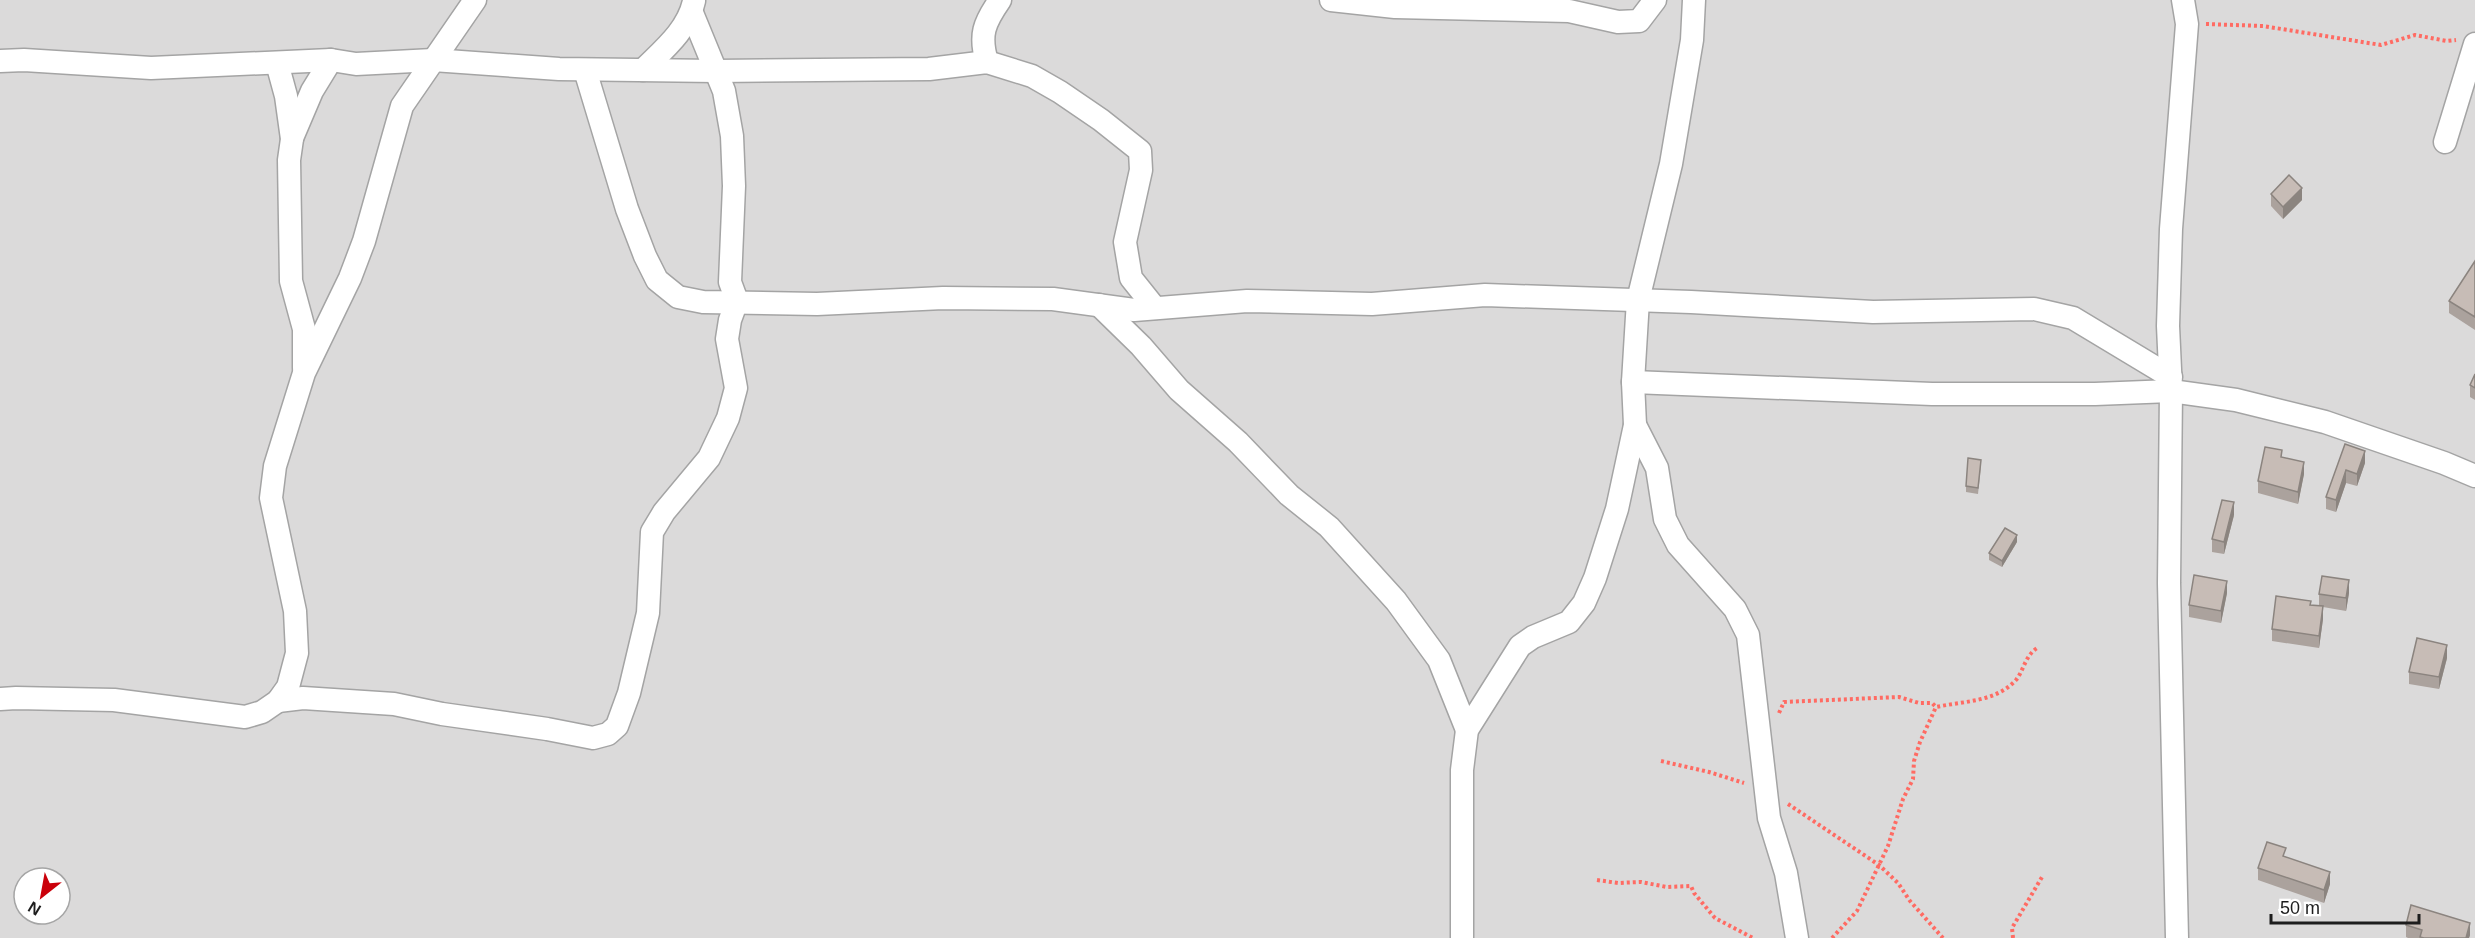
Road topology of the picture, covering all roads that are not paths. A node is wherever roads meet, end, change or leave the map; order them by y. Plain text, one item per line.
1 (475, 0) edge
2 (1000, 0) edge
3 (1331, 0) edge
4 (1655, 0) edge
5 (1694, 0) edge
6 (2183, 0) edge
7 (693, 6) edge
8 (2470, 41) edge
9 (331, 60) junction
10 (433, 60) junction
11 (0, 61) edge
12 (987, 62) junction
13 (277, 63) junction
14 (585, 70) junction
15 (643, 70) junction
16 (716, 71) junction
17 (292, 139) junction
18 (2445, 142) dead end
19 (1638, 300) junction
20 (737, 301) junction
21 (1099, 305) junction
22 (1155, 308) junction
23 (304, 373) junction
24 (1633, 382) junction
25 (2171, 384) junction
26 (1635, 425) junction
27 (2444, 463) junction
28 (2475, 467) edge
29 (2475, 476) edge
30 (0, 699) edge
31 (278, 700) junction
32 (1467, 730) junction
33 (1462, 938) edge
34 (1797, 938) edge
35 (2177, 938) edge

1 - 10 street
2 - 12 street
3 - 4 street
5 - 19 street
6 - 25 street
7 - 15 street
7 - 16 street
8 - 18 street
9 - 10 street
9 - 13 street
9 - 17 street
10 - 14 street
10 - 23 street
11 - 13 street
12 - 16 street
12 - 22 street
13 - 17 street
14 - 15 street
14 - 20 street
15 - 16 street
16 - 20 street
17 - 23 street
19 - 22 street
19 - 24 street
19 - 25 street
20 - 21 street
20 - 31 street
21 - 22 street
21 - 32 street
23 - 31 street
24 - 25 street
24 - 26 street
25 - 27 street
25 - 35 street
26 - 32 street
26 - 34 street
27 - 28 street
27 - 29 street
30 - 31 street
32 - 33 street

